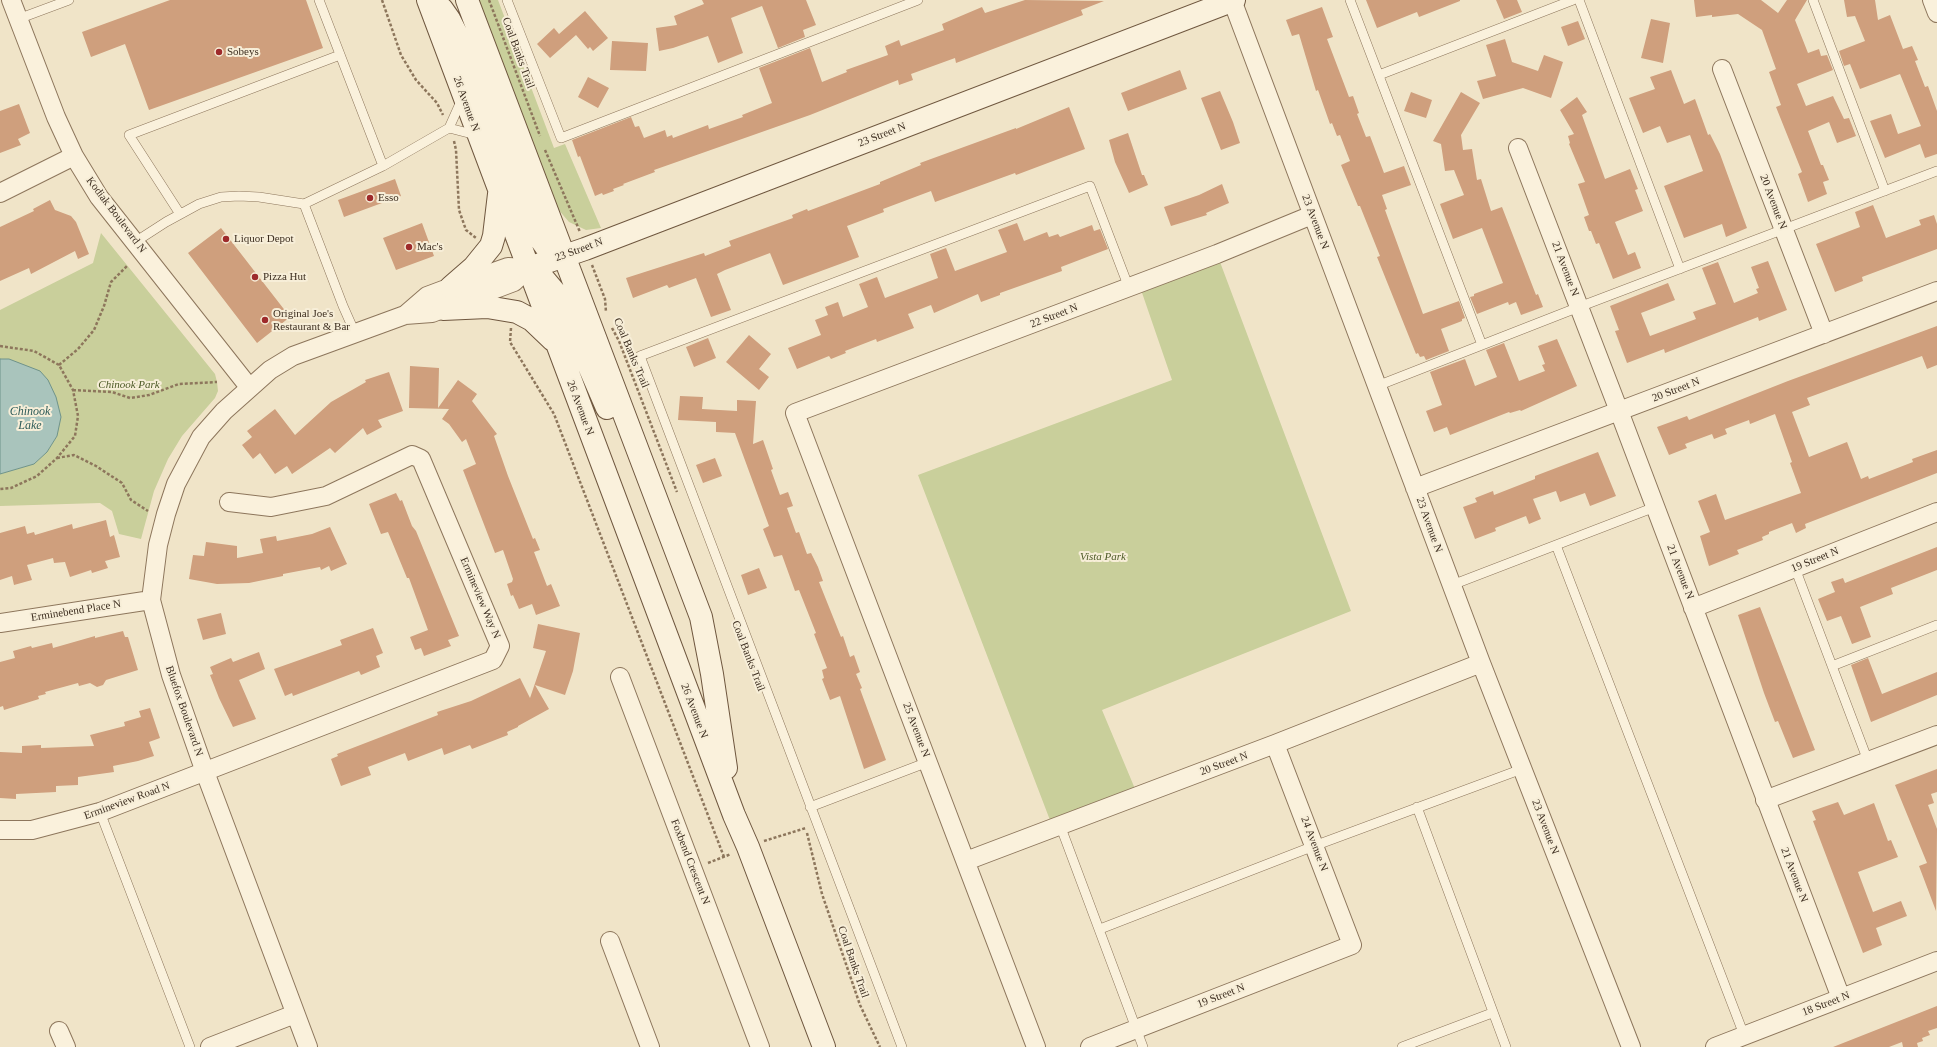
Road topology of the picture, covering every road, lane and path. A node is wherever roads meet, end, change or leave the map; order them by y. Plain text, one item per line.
1 (11, 0) edge
2 (69, 0) edge
3 (319, 0) edge
4 (382, 0) edge
5 (428, 0) edge
6 (436, 0) edge
7 (467, 0) edge
8 (489, 0) edge
9 (507, 0) edge
10 (918, 0) edge
11 (1233, 0) edge
12 (1350, 0) edge
13 (1574, 0) edge
14 (1578, 0) edge
15 (1813, 0) edge
16 (1932, 0) edge
17 (1937, 13) edge
18 (18, 18) junction
19 (340, 55) junction
20 (1722, 69) dead end
21 (1379, 75) junction
22 (463, 96) junction
23 (444, 117) dead end
24 (449, 128) junction
25 (478, 136) junction
26 (540, 137) dead end
27 (453, 138) dead end
28 (543, 144) dead end
29 (1518, 148) dead end
30 (74, 156) junction
31 (383, 166) junction
32 (1937, 172) edge
33 (500, 191) junction
34 (1885, 191) junction
35 (0, 193) edge
36 (304, 204) junction
37 (180, 214) junction
38 (1312, 215) junction
39 (576, 223) dead end
40 (1784, 230) junction
41 (477, 239) dead end
42 (135, 242) junction
43 (564, 256) junction
44 (128, 266) dead end
45 (529, 268) junction
46 (1680, 269) junction
47 (595, 273) dead end
48 (450, 287) junction
49 (1129, 288) junction
50 (1937, 291) edge
51 (1579, 307) junction
52 (443, 309) junction
53 (405, 315) junction
54 (607, 316) dead end
55 (512, 326) dead end
56 (612, 327) dead end
57 (356, 334) junction
58 (1824, 334) junction
59 (556, 344) junction
60 (1482, 345) junction
61 (0, 346) edge
62 (59, 365) junction
63 (217, 382) dead end
64 (1377, 386) junction
65 (248, 387) junction
66 (73, 390) junction
67 (1619, 411) junction
68 (795, 413) joint
69 (57, 458) junction
70 (1415, 488) junction
71 (0, 489) edge
72 (678, 496) dead end
73 (656, 498) junction
74 (229, 502) dead end
75 (1656, 507) junction
76 (148, 511) dead end
77 (1937, 512) edge
78 (1556, 546) junction
79 (1794, 568) junction
80 (1452, 586) junction
81 (152, 600) junction
82 (1694, 608) junction
83 (0, 623) edge
84 (1937, 625) edge
85 (1481, 664) junction
86 (1832, 666) junction
87 (620, 677) dead end
88 (1937, 735) edge
89 (1275, 744) junction
90 (1868, 761) junction
91 (928, 762) junction
92 (1522, 769) junction
93 (205, 772) junction
94 (1765, 800) junction
95 (810, 807) junction
96 (1417, 807) junction
97 (100, 812) junction
98 (734, 815) junction
99 (803, 821) dead end
100 (1060, 825) junction
101 (806, 828) junction
102 (0, 830) edge
103 (758, 844) dead end
104 (1314, 846) junction
105 (736, 852) dead end
106 (724, 857) junction
107 (966, 861) junction
108 (708, 863) dead end
109 (1100, 929) junction
110 (610, 941) dead end
111 (1352, 944) joint
112 (1937, 961) edge
113 (1841, 998) junction
114 (1492, 1013) junction
115 (295, 1014) junction
116 (1136, 1029) junction
117 (1744, 1035) junction
118 (190, 1047) edge
119 (210, 1047) edge
120 (308, 1047) edge
121 (650, 1047) edge
122 (760, 1047) edge
123 (824, 1047) edge
124 (880, 1047) edge
125 (902, 1047) edge
126 (1036, 1047) edge
127 (1090, 1047) edge
128 (1143, 1047) edge
129 (1402, 1047) edge
130 (1506, 1047) edge
131 (1630, 1047) edge
132 (1715, 1047) edge

1 - 18 street, Kodiak Boulevard N
2 - 18 lane
3 - 19 lane
4 - 23 path
5 - 22 main road, 26 Avenue N
6 - 43 main road
7 - 43 main road, 26 Avenue N
8 - 26 path, Coal Banks Trail
9 - 10 lane
11 - 38 street, 23 Avenue N
11 - 43 main road, 23 Street N
12 - 21 lane
13 - 21 lane
14 - 46 lane
15 - 34 lane
16 - 17 street
18 - 30 street, Kodiak Boulevard N
19 - 31 lane
19 - 37 lane
20 - 40 street, 20 Avenue N
21 - 60 lane
22 - 24 lane
22 - 25 main road, 26 Avenue N
24 - 25 lane
24 - 31 lane
25 - 33 main road, 26 Avenue N
27 - 41 path
28 - 39 path
29 - 51 street, 21 Avenue N
30 - 35 street
30 - 42 street, Kodiak Boulevard N
31 - 36 lane
32 - 34 lane
33 - 45 main road, 26 Avenue N
33 - 48 main road
34 - 40 lane
36 - 37 lane
36 - 57 lane
37 - 42 lane
38 - 49 street, 22 Street N
38 - 64 street, 23 Avenue N
40 - 46 lane
40 - 58 street, 20 Avenue N
42 - 65 street, Kodiak Boulevard N
43 - 45 main road, 23 Street N
43 - 73 main road, 26 Avenue N
44 - 62 path
45 - 48 street, 23 Street N
45 - 52 street, 23 Street N
45 - 59 main road, 26 Avenue N
45 - 73 main road
46 - 51 lane
47 - 54 path, Coal Banks Trail
48 - 53 street, 23 Street N
49 - 68 street, 22 Street N
49 - 95 lane
50 - 58 street, 20 Street N
51 - 60 lane
51 - 67 street, 21 Avenue N
52 - 53 street, 23 Street N
52 - 59 main road
53 - 57 street, 23 Street N
55 - 106 path
56 - 72 path, Coal Banks Trail
57 - 65 street, 23 Street N
58 - 67 street, 20 Street N
59 - 98 main road, 26 Avenue N
60 - 64 lane
61 - 62 path
62 - 66 path
63 - 66 path
64 - 70 street, 23 Avenue N
65 - 81 street, Bluefox Boulevard N
66 - 69 path
67 - 70 street, 20 Street N
67 - 75 street, 21 Avenue N
68 - 91 street, 25 Avenue N
69 - 71 path
69 - 76 path
70 - 80 street, 23 Avenue N
73 - 98 main road, 26 Avenue N
74 - 93 street, Ermineview Way N
75 - 78 lane
75 - 82 street, 21 Avenue N
77 - 79 street, 19 Street N
78 - 80 lane
78 - 117 lane
79 - 82 street, 19 Street N
79 - 86 lane
80 - 85 street, 23 Avenue N
81 - 83 street, Erminebend Place N
81 - 93 street, Bluefox Boulevard N
82 - 94 street, 21 Avenue N
84 - 86 lane
85 - 89 street, 20 Street N
85 - 92 street, 23 Avenue N
86 - 90 lane
87 - 122 street, Foxbend Crescent N
88 - 90 street
89 - 100 street, 20 Street N
89 - 104 street, 24 Avenue N
90 - 94 street
91 - 95 lane
91 - 107 street, 25 Avenue N
92 - 96 lane
92 - 131 street, 23 Avenue N
93 - 97 street, Ermineview Road N
93 - 115 street, Bluefox Boulevard N
94 - 113 street, 21 Avenue N
95 - 125 lane
96 - 104 lane
96 - 114 lane
97 - 102 street, Ermineview Road N
97 - 118 lane
98 - 123 main road, 26 Avenue N
99 - 101 path, Coal Banks Trail
100 - 107 street, 20 Street N
100 - 109 lane
101 - 103 path
101 - 124 path, Coal Banks Trail
104 - 109 lane
104 - 111 street, 24 Avenue N
105 - 106 path
106 - 108 path
107 - 126 street, 25 Avenue N
109 - 116 lane
110 - 121 street
111 - 116 street, 19 Street N
112 - 113 street, 18 Street N
113 - 117 street, 18 Street N
114 - 129 lane
114 - 130 lane
115 - 119 street
115 - 120 street, Bluefox Boulevard N
116 - 127 street, 19 Street N
116 - 128 lane
117 - 132 street, 18 Street N

